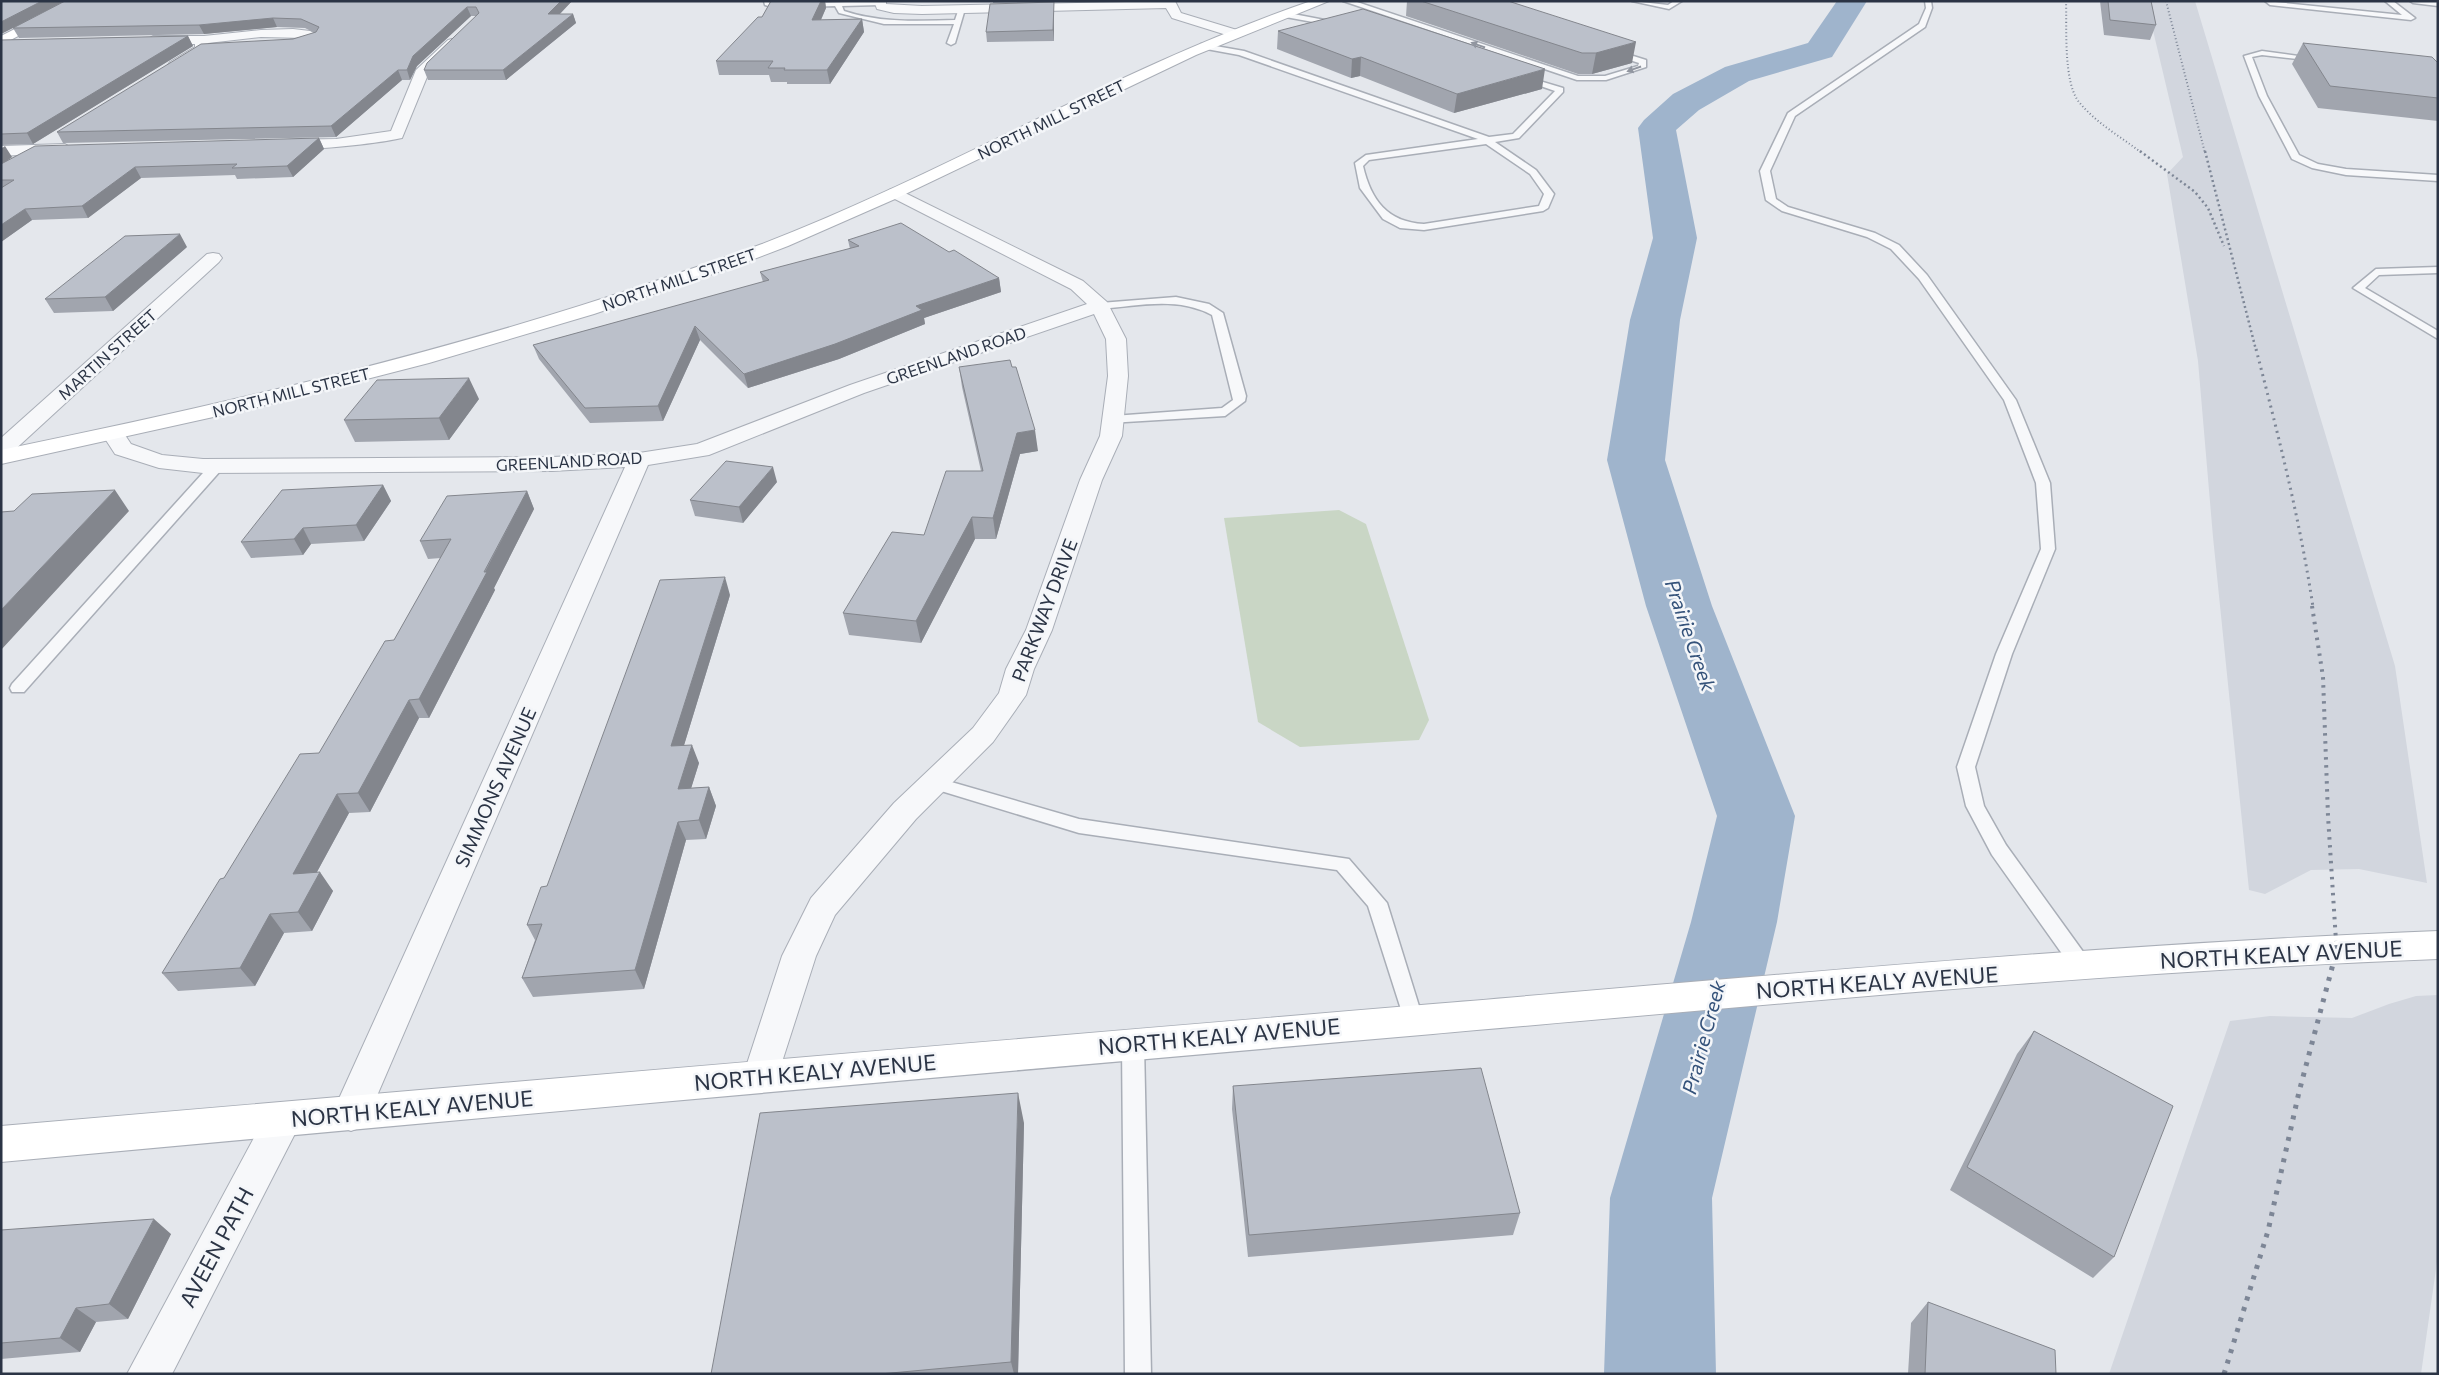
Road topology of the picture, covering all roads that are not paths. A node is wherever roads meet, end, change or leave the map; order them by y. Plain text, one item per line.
1 (79, 1) edge
2 (768, 1) edge
3 (1323, 1) edge
4 (1346, 1) edge
5 (1635, 1) edge
6 (1679, 1) edge
7 (1928, 1) edge
8 (2268, 1) edge
9 (2388, 1) edge
10 (2413, 1) edge
11 (880, 2) edge
12 (839, 3) edge
13 (1170, 3) edge
14 (1052, 4) edge
15 (2438, 4) edge
16 (961, 9) junction
17 (1283, 14) junction
18 (958, 22) junction
19 (1341, 24) edge
20 (462, 33) edge
21 (1233, 33) junction
22 (138, 40) edge
23 (1, 42) edge
24 (21, 43) edge
25 (203, 44) junction
26 (951, 44) dead end
27 (1204, 46) junction
28 (1605, 49) edge
29 (2330, 60) edge
30 (161, 74) edge
31 (1514, 74) edge
32 (63, 135) edge
33 (1489, 142) junction
34 (266, 145) edge
35 (78, 149) edge
36 (39, 150) junction
37 (1, 151) edge
38 (16, 164) edge
39 (2438, 178) edge
40 (895, 192) junction
41 (213, 258) dead end
42 (2438, 270) edge
43 (1100, 306) junction
44 (2438, 336) edge
45 (1113, 420) junction
46 (113, 434) junction
47 (1, 450) edge
48 (1, 457) edge
49 (639, 460) junction
50 (216, 466) junction
51 (18, 688) dead end
52 (934, 783) junction
53 (2438, 946) edge
54 (2082, 966) junction
55 (1413, 1019) junction
56 (1133, 1044) junction
57 (760, 1076) junction
58 (351, 1114) junction
59 (282, 1120) junction
60 (1, 1144) edge
61 (149, 1374) edge
62 (1138, 1374) edge

1 - 23 main road
2 - 12 lane
3 - 17 main road, NORTH MILL STREET
28 -> 4 lane
5 - 6 lane
7 - 54 lane
8 - 9 lane
10 - 15 lane
11 - 12 lane
11 - 16 street
12 - 18 lane
13 - 14 street
13 - 21 street
14 - 16 street
16 - 18 lane
17 - 19 lane
17 - 21 main road, NORTH MILL STREET
18 - 26 lane
20 - 34 street
21 - 27 main road, NORTH MILL STREET
22 - 25 street
23 - 24 street
25 - 25 street
25 - 30 street
27 - 33 lane
27 - 40 main road, NORTH MILL STREET
29 - 39 lane
31 - 33 lane
32 - 36 street
33 - 33 lane
35 - 36 street
36 - 37 street
36 - 38 street
40 - 43 street, PARKWAY DRIVE
40 - 46 main road, NORTH MILL STREET
41 - 47 street, MARTIN STREET
42 - 44 lane
43 - 45 street, PARKWAY DRIVE
43 - 45 lane
43 - 49 street, GREENLAND ROAD
45 - 52 street, PARKWAY DRIVE
46 - 48 main road, NORTH MILL STREET
46 - 50 street, GREENLAND ROAD
49 - 50 street, GREENLAND ROAD
49 - 58 street, SIMMONS AVENUE
50 - 51 lane
52 - 55 lane
52 - 57 street, PARKWAY DRIVE
53 - 54 main road, NORTH KEALY AVENUE
54 - 55 main road, NORTH KEALY AVENUE
55 - 56 main road, NORTH KEALY AVENUE
56 - 57 main road, NORTH KEALY AVENUE
56 - 62 lane
57 - 58 main road, NORTH KEALY AVENUE
58 - 59 main road, NORTH KEALY AVENUE
59 - 60 main road, NORTH KEALY AVENUE
59 - 61 street, AVEEN PATH

